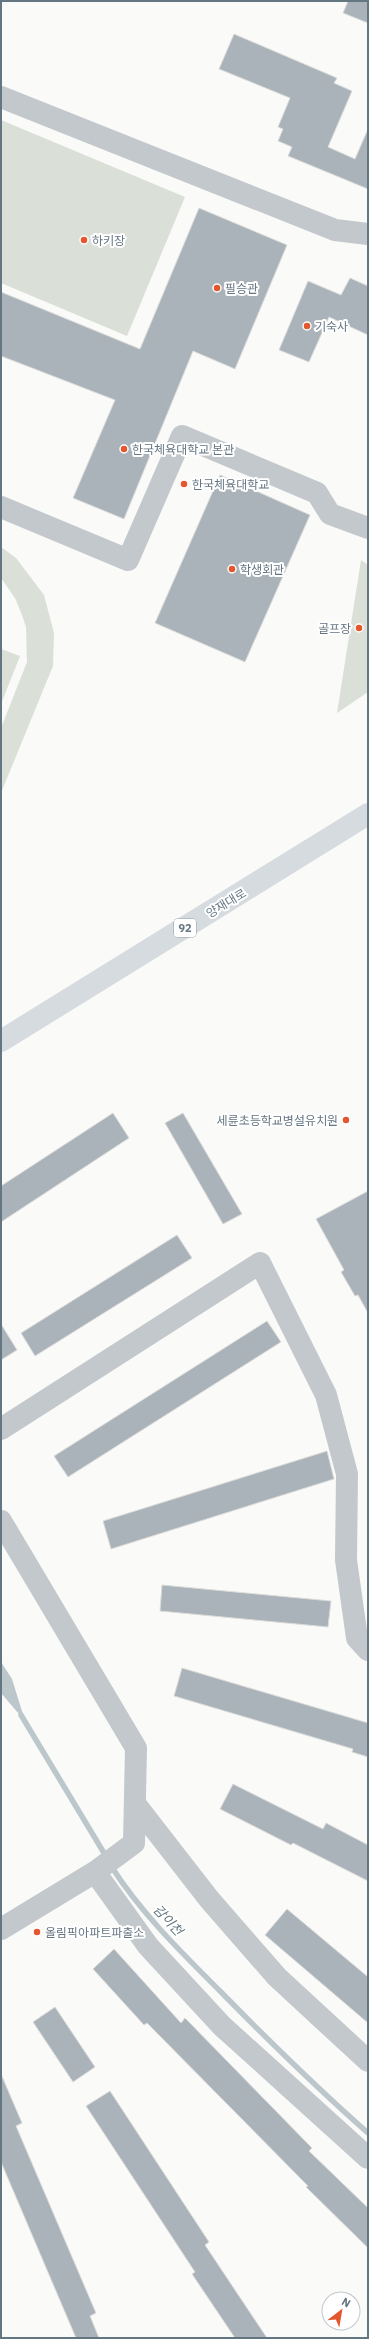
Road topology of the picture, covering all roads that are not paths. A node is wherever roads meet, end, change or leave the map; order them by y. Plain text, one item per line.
1 (1, 96) edge
2 (368, 234) edge
3 (1, 507) edge
4 (368, 528) edge
5 (368, 814) edge
6 (1, 1040) edge
7 (1, 1429) edge
8 (1, 1521) edge
9 (368, 1650) edge
10 (136, 1805) junction
11 (95, 1872) junction
12 (1, 1929) edge
13 (368, 2061) edge
14 (368, 2158) edge

1 - 2 street
3 - 4 street
5 - 6 main road, 양재대로 / 92
7 - 9 street
8 - 10 street
10 - 11 street
10 - 13 street
11 - 12 street
11 - 14 street

